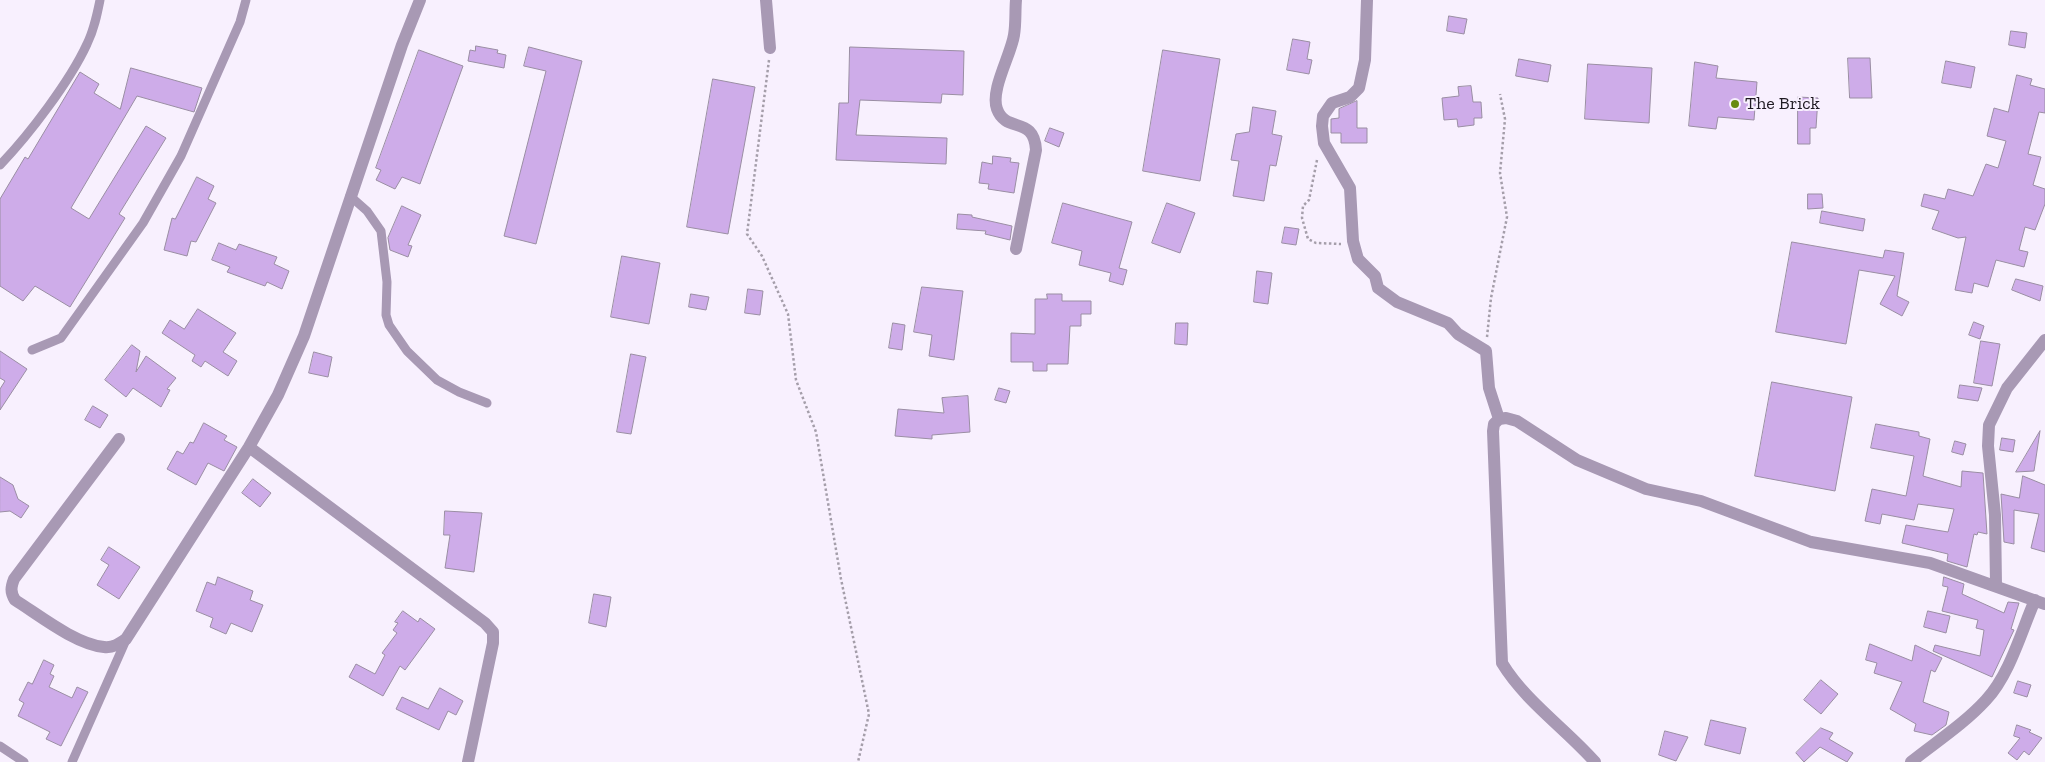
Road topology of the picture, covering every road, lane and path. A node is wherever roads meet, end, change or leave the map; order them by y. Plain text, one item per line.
1 (100, 0) edge
2 (246, 0) edge
3 (420, 0) edge
4 (766, 0) edge
5 (1016, 0) edge
6 (1367, 0) edge
7 (770, 48) joint
8 (1500, 94) dead end
9 (1324, 143) junction
10 (0, 165) edge
11 (350, 196) junction
12 (1354, 245) junction
13 (1016, 249) dead end
14 (2045, 340) edge
15 (32, 350) dead end
16 (1486, 350) junction
17 (487, 403) dead end
18 (1499, 419) junction
19 (119, 439) dead end
20 (249, 447) junction
21 (1996, 585) junction
22 (2040, 602) edge
23 (126, 639) junction
24 (0, 746) edge
25 (24, 762) edge
26 (72, 762) edge
27 (468, 762) edge
28 (858, 762) edge
29 (1595, 762) edge
30 (1911, 762) edge

1 - 10 lane
2 - 15 lane
3 - 11 street
4 - 7 street
5 - 13 street
6 - 9 street
7 - 28 path
8 - 16 path
9 - 12 street
9 - 12 path
11 - 17 lane
11 - 20 street
12 - 16 street
14 - 21 street
16 - 18 street
18 - 21 street
18 - 29 street
19 - 23 street
20 - 23 street
20 - 27 street
21 - 22 street
22 - 30 street
23 - 26 lane
24 - 25 lane

